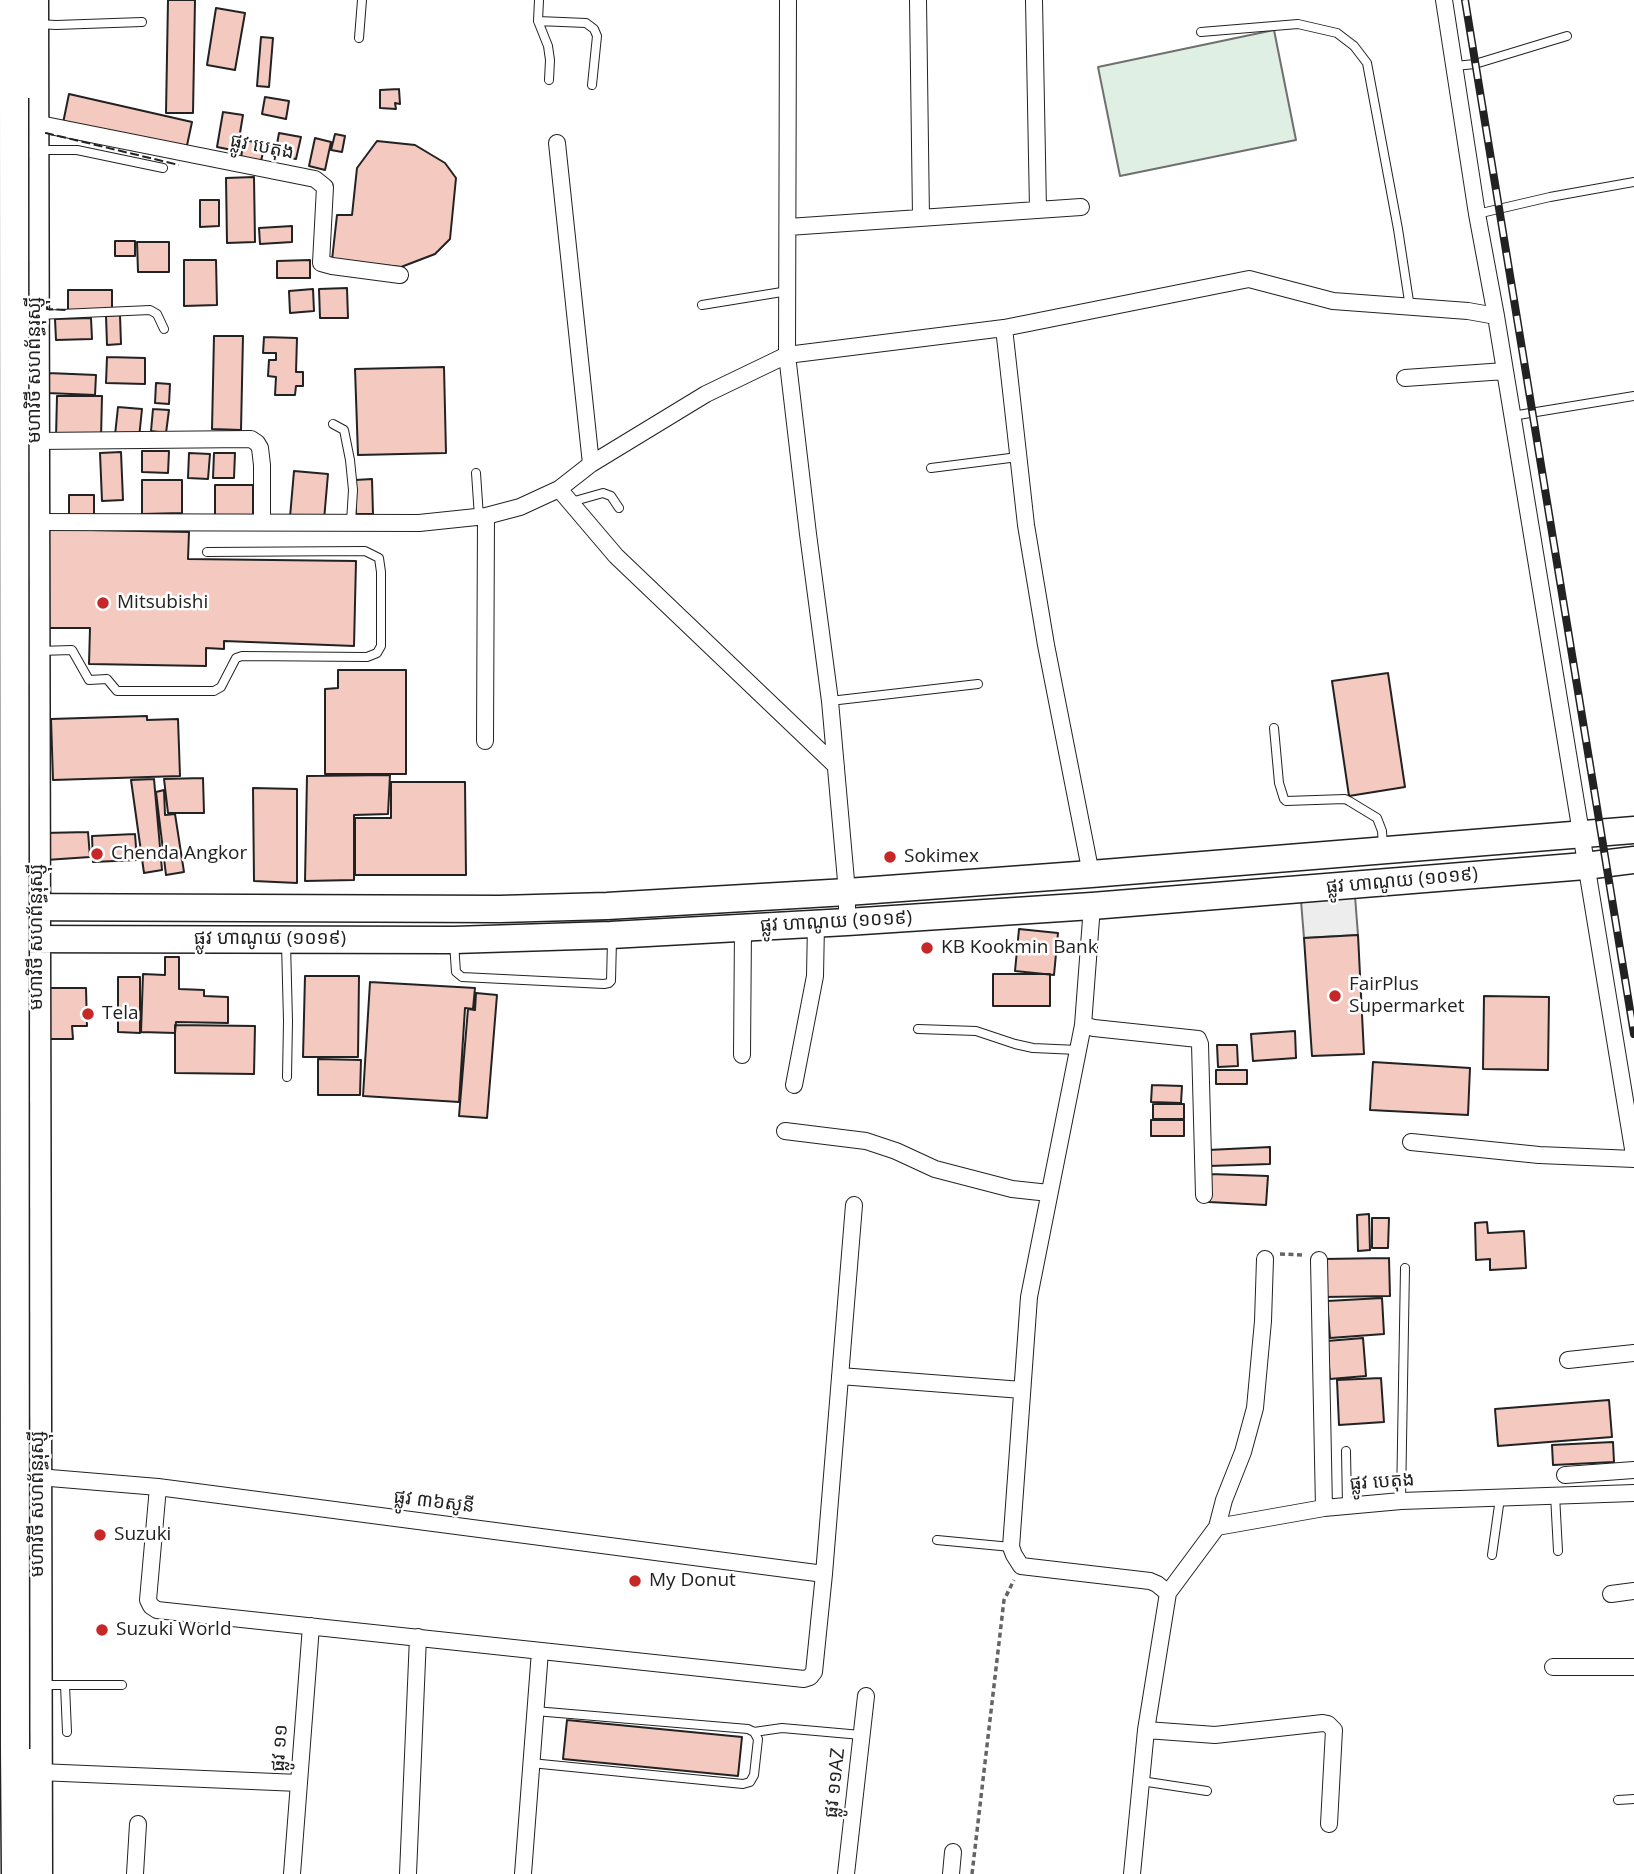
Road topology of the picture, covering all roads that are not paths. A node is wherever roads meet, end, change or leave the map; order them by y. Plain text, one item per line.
1 (13, 0) edge
2 (362, 0) edge
3 (540, 0) edge
4 (788, 0) edge
5 (918, 0) edge
6 (1034, 0) edge
7 (1444, 0) edge
8 (35, 12) edge
9 (538, 21) junction
10 (142, 22) dead end
11 (1201, 32) dead end
12 (1567, 36) dead end
13 (359, 38) dead end
14 (1455, 66) junction
15 (549, 80) dead end
16 (592, 85) dead end
17 (35, 123) junction
18 (557, 143) dead end
19 (35, 150) junction
20 (163, 169) dead end
21 (1634, 182) edge
22 (1082, 207) dead end
23 (1038, 209) junction
24 (1477, 214) junction
25 (922, 217) junction
26 (788, 227) junction
27 (400, 275) dead end
28 (788, 291) junction
29 (702, 305) dead end
30 (1410, 308) junction
31 (35, 315) junction
32 (1496, 316) junction
33 (1004, 328) junction
34 (164, 330) dead end
35 (787, 355) junction
36 (1505, 372) junction
37 (1405, 378) dead end
38 (1634, 396) edge
39 (1512, 416) junction
40 (333, 424) dead end
41 (36, 442) junction
42 (1018, 457) junction
43 (591, 464) junction
44 (931, 468) dead end
45 (475, 473) dead end
46 (559, 489) junction
47 (571, 502) junction
48 (619, 508) dead end
49 (482, 516) junction
50 (36, 522) junction
51 (262, 522) junction
52 (351, 522) junction
53 (207, 552) dead end
54 (36, 599) junction
55 (0, 625) edge
56 (36, 651) junction
57 (978, 684) dead end
58 (830, 701) junction
59 (1274, 728) dead end
60 (485, 741) dead end
61 (836, 766) junction
62 (1634, 830) edge
63 (1581, 836) junction
64 (1384, 851) junction
65 (1634, 860) edge
66 (1586, 866) junction
67 (1091, 874) junction
68 (847, 892) junction
69 (1092, 906) junction
70 (0, 907) edge
71 (37, 908) junction
72 (847, 922) junction
73 (817, 924) junction
74 (743, 928) junction
75 (611, 935) junction
76 (286, 938) junction
77 (0, 939) edge
78 (37, 939) junction
79 (454, 940) junction
80 (1083, 1025) junction
81 (918, 1029) dead end
82 (1078, 1050) junction
83 (742, 1055) dead end
84 (287, 1077) dead end
85 (794, 1085) dead end
86 (785, 1131) dead end
87 (1411, 1142) dead end
88 (1634, 1157) edge
89 (1049, 1193) junction
90 (1204, 1195) dead end
91 (854, 1205) dead end
92 (1265, 1259) road end
93 (1319, 1260) road end
94 (1405, 1268) dead end
95 (0, 1307) edge
96 (37, 1328) junction
97 (1634, 1353) edge
98 (1568, 1360) dead end
99 (840, 1376) junction
100 (1022, 1390) junction
101 (1346, 1451) dead end
102 (1634, 1470) edge
103 (1565, 1475) dead end
104 (38, 1477) junction
105 (158, 1487) junction
106 (1634, 1493) edge
107 (1555, 1495) junction
108 (1500, 1498) junction
109 (1401, 1501) junction
110 (1347, 1506) junction
111 (1324, 1508) junction
112 (1217, 1527) junction
113 (937, 1540) dead end
114 (1012, 1547) junction
115 (1558, 1551) dead end
116 (1492, 1555) dead end
117 (824, 1574) junction
118 (1634, 1591) edge
119 (1168, 1593) junction
120 (1611, 1594) dead end
121 (311, 1626) junction
122 (418, 1637) junction
123 (540, 1651) junction
124 (1553, 1667) dead end
125 (1634, 1667) edge
126 (38, 1685) junction
127 (65, 1685) junction
128 (122, 1685) dead end
129 (866, 1696) dead end
130 (535, 1711) junction
131 (1146, 1731) junction
132 (67, 1732) dead end
133 (754, 1732) junction
134 (861, 1735) junction
135 (531, 1763) junction
136 (39, 1772) junction
137 (1141, 1781) junction
138 (299, 1783) junction
139 (1207, 1791) dead end
140 (1634, 1799) edge
141 (1618, 1800) dead end
142 (138, 1824) dead end
143 (1329, 1824) dead end
144 (953, 1852) dead end
145 (16, 1874) edge
146 (39, 1874) edge
147 (135, 1874) edge
148 (292, 1874) edge
149 (408, 1874) edge
150 (523, 1874) edge
151 (846, 1874) edge
152 (951, 1874) edge
153 (1132, 1874) edge

1 - 145 highway, bridge
2 - 13 lane
3 - 9 lane
4 - 26 street
5 - 25 street
6 - 23 street
7 - 14 street
8 - 10 lane
8 - 17 main road, មហាវិថី សហព័ន្ធរុស្ស៊ី
9 - 15 lane
9 - 16 lane
11 - 30 lane
12 - 14 lane
14 - 24 street
17 - 19 main road, មហាវិថី សហព័ន្ធរុស្ស៊ី
17 - 27 street, ផ្លូវ បេតុង
18 - 43 street
19 - 20 lane
19 - 31 main road, មហាវិថី សហព័ន្ធរុស្ស៊ី
21 - 24 lane
22 - 23 street
23 - 25 street
24 - 32 street
25 - 26 street
26 - 28 street
28 - 29 lane
28 - 35 street
30 - 32 street
30 - 33 street
31 - 34 lane
31 - 41 main road, មហាវិថី សហព័ន្ធរុស្ស៊ី
32 - 36 street
33 - 35 street
33 - 42 street
35 - 43 street
35 - 58 street
36 - 37 street
36 - 39 street
38 - 39 lane
39 - 63 street
40 - 52 lane
41 - 50 main road, មហាវិថី សហព័ន្ធរុស្ស៊ី
41 - 51 street
42 - 44 lane
42 - 67 street
43 - 46 street
45 - 49 lane
46 - 47 street
46 - 49 street
47 - 48 lane
47 - 61 street
49 - 52 street
49 - 60 street
50 - 51 street
50 - 54 main road, មហាវិថី សហព័ន្ធរុស្ស៊ី
51 - 52 street
53 - 56 lane
54 - 55 main road
54 - 56 main road, មហាវិថី សហព័ន្ធរុស្ស៊ី
56 - 71 main road, មហាវិថី សហព័ន្ធរុស្ស៊ី
57 - 58 lane
58 - 61 street
59 - 64 lane
61 - 68 street
62 - 63 main road, ផ្លូវ ហាណូយ (១០១៩)
63 - 64 main road, ផ្លូវ ហាណូយ (១០១៩)
63 - 66 street
64 - 67 main road, ផ្លូវ ហាណូយ (១០១៩)
65 - 66 main road, ផ្លូវ ហាណូយ (១០១៩)
66 - 69 main road, ផ្លូវ ហាណូយ (១០១៩)
66 - 88 street
67 - 68 main road, ផ្លូវ ហាណូយ (១០១៩)
68 - 71 main road, ផ្លូវ ហាណូយ (១០១៩)
68 - 72 street
69 - 72 main road, ផ្លូវ ហាណូយ (១០១៩)
69 - 80 street
70 - 71 main road, ផ្លូវ ហាណូយ (១០១៩)
71 - 78 main road, មហាវិថី សហព័ន្ធរុស្ស៊ី
72 - 73 main road, ផ្លូវ ហាណូយ (១០១៩)
73 - 74 main road, ផ្លូវ ហាណូយ (១០១៩)
73 - 85 street
74 - 75 main road, ផ្លូវ ហាណូយ (១០១៩)
74 - 83 street
75 - 79 main road, ផ្លូវ ហាណូយ (១០១៩)
75 - 79 lane
76 - 78 main road, ផ្លូវ ហាណូយ (១០១៩)
76 - 79 main road, ផ្លូវ ហាណូយ (១០១៩)
76 - 84 lane
77 - 78 main road, ផ្លូវ ហាណូយ (១០១៩)
78 - 96 main road, មហាវិថី សហព័ន្ធរុស្ស៊ី
80 - 82 street
80 - 90 street
81 - 82 lane
82 - 89 street
86 - 89 street
87 - 88 street
89 - 100 street
91 - 99 street
92 - 112 street
93 - 111 street
94 - 109 lane
95 - 96 main road
96 - 104 main road, មហាវិថី សហព័ន្ធរុស្ស៊ី
97 - 98 street
99 - 100 street
99 - 117 street
100 - 114 street
101 - 110 lane
102 - 103 street
104 - 105 street, ផ្លូវ ៣៦សូនី
104 - 126 main road, មហាវិថី សហព័ន្ធរុស្ស៊ី
105 - 117 street, ផ្លូវ ៣៦សូនី
105 - 121 street
106 - 107 street, ផ្លូវ បេតុង
107 - 108 street, ផ្លូវ បេតុង
107 - 115 lane
108 - 109 street, ផ្លូវ បេតុង
108 - 116 lane
109 - 110 street, ផ្លូវ បេតុង
110 - 111 street, ផ្លូវ បេតុង
111 - 112 street, ផ្លូវ បេតុង
112 - 119 street
113 - 114 lane
114 - 119 street
117 - 123 street
118 - 120 street
119 - 131 street
121 - 122 street
121 - 138 street, ផ្លូវ ១១
122 - 123 street
122 - 149 street
123 - 130 street
124 - 125 street
126 - 127 lane
126 - 136 main road, មហាវិថី សហព័ន្ធរុស្ស៊ី
127 - 128 lane
127 - 132 lane
129 - 134 street, ផ្លូវ ១១AZ
130 - 133 lane
130 - 135 street
131 - 137 street
131 - 143 street
133 - 134 lane
133 - 135 lane
134 - 151 street, ផ្លូវ ១១AZ
135 - 150 street
136 - 138 street
136 - 146 main road, មហាវិថី សហព័ន្ធរុស្ស៊ី
137 - 139 lane
137 - 153 street
138 - 148 street, ផ្លូវ ១១
140 - 141 lane
142 - 147 street
144 - 152 street

